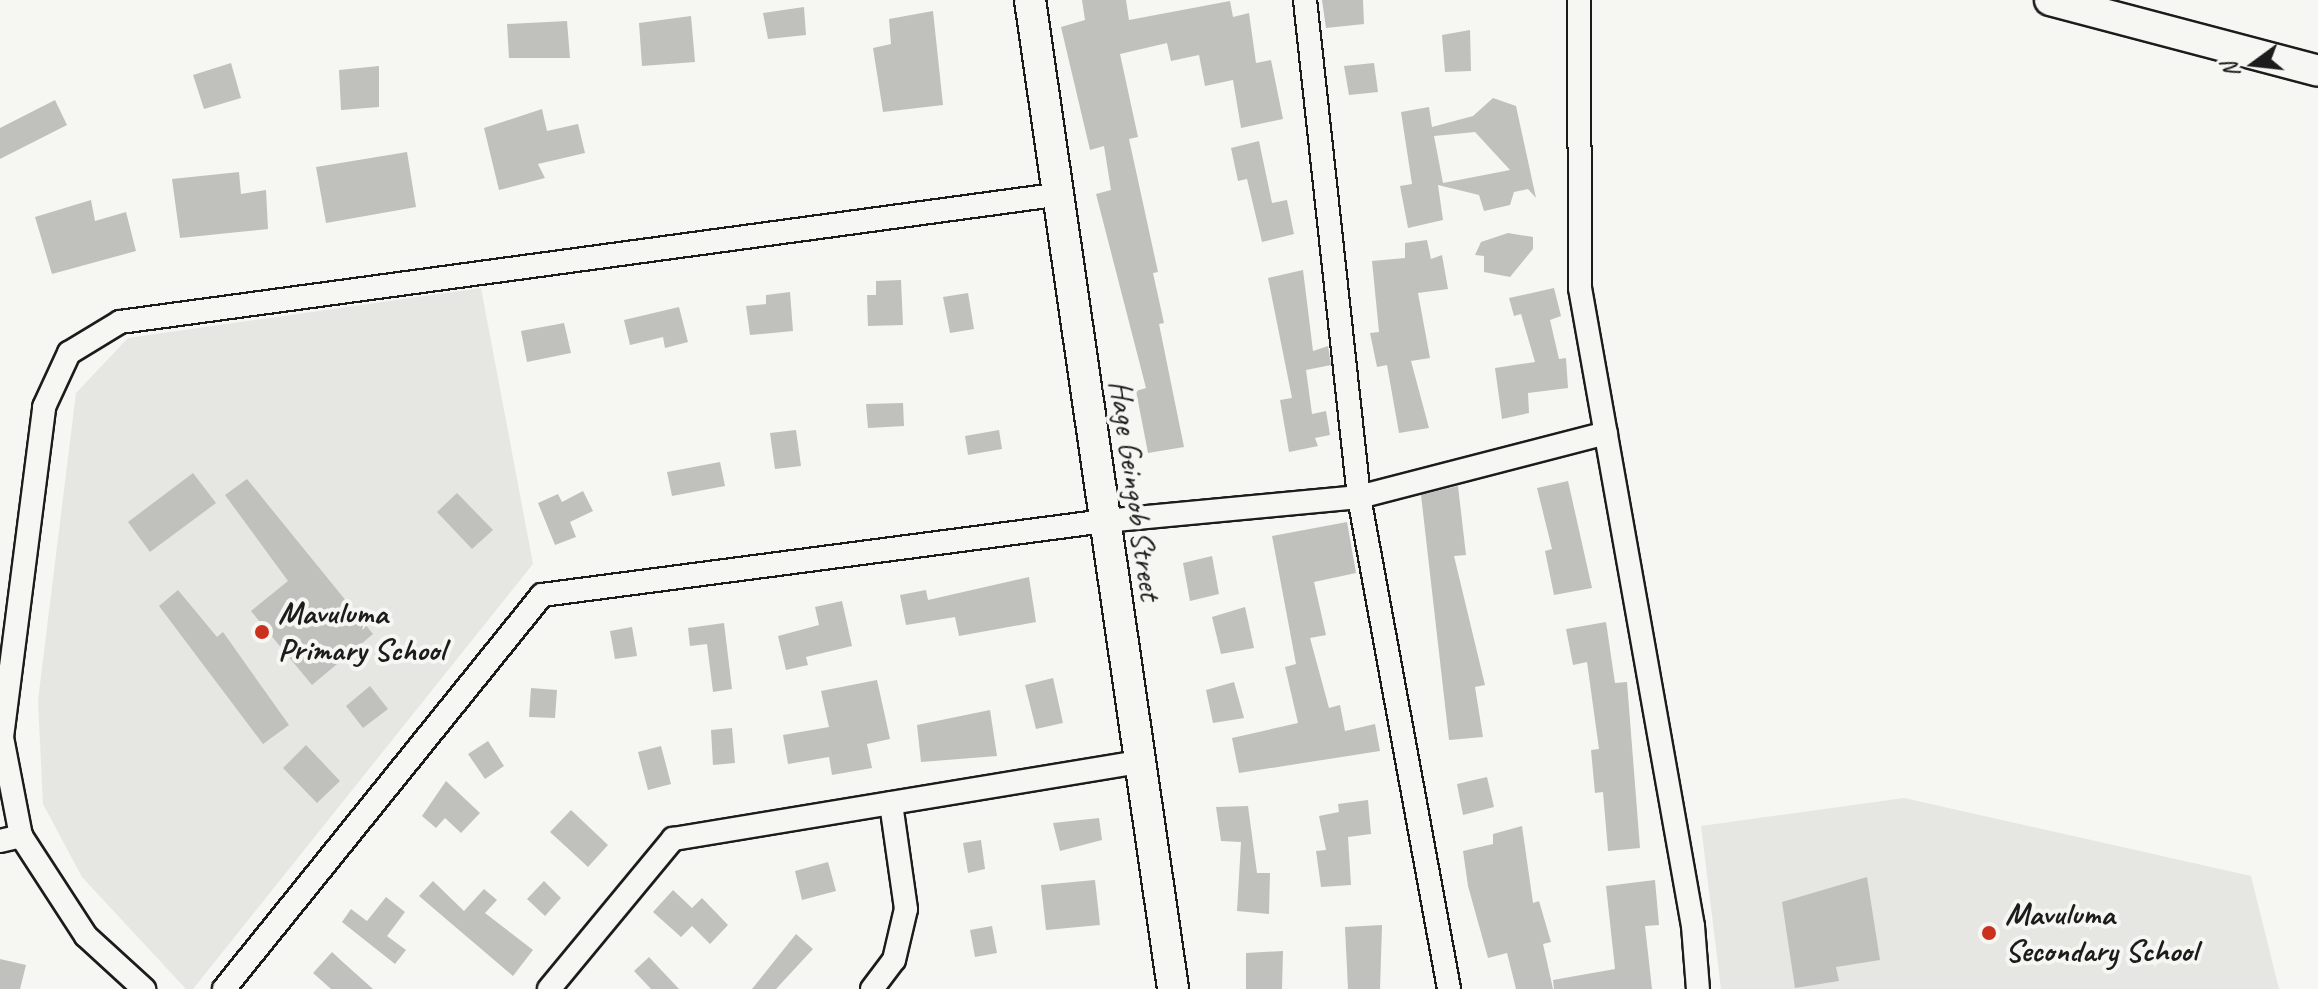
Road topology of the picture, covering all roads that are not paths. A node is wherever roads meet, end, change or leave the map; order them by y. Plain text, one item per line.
1 (1030, 0) edge
2 (1305, 0) edge
3 (1579, 0) edge
4 (2050, 0) edge
5 (2318, 71) edge
6 (1054, 195) junction
7 (1606, 433) junction
8 (1359, 497) junction
9 (1105, 521) junction
10 (1138, 762) junction
11 (891, 803) junction
12 (11, 839) edge
13 (144, 989) edge
14 (224, 989) edge
15 (549, 989) edge
16 (872, 989) edge
17 (1173, 989) edge
18 (1449, 989) edge
19 (1698, 989) edge

1 - 6 street, Hage Geingob Street
2 - 8 street
3 - 7 street
4 - 5 street
6 - 9 street, Hage Geingob Street
6 - 12 street
7 - 8 street
7 - 19 street
8 - 9 street
8 - 18 street
9 - 10 street, Hage Geingob Street
9 - 14 street
10 - 11 street
10 - 17 street, Hage Geingob Street
11 - 15 street
11 - 16 street
12 - 13 street

